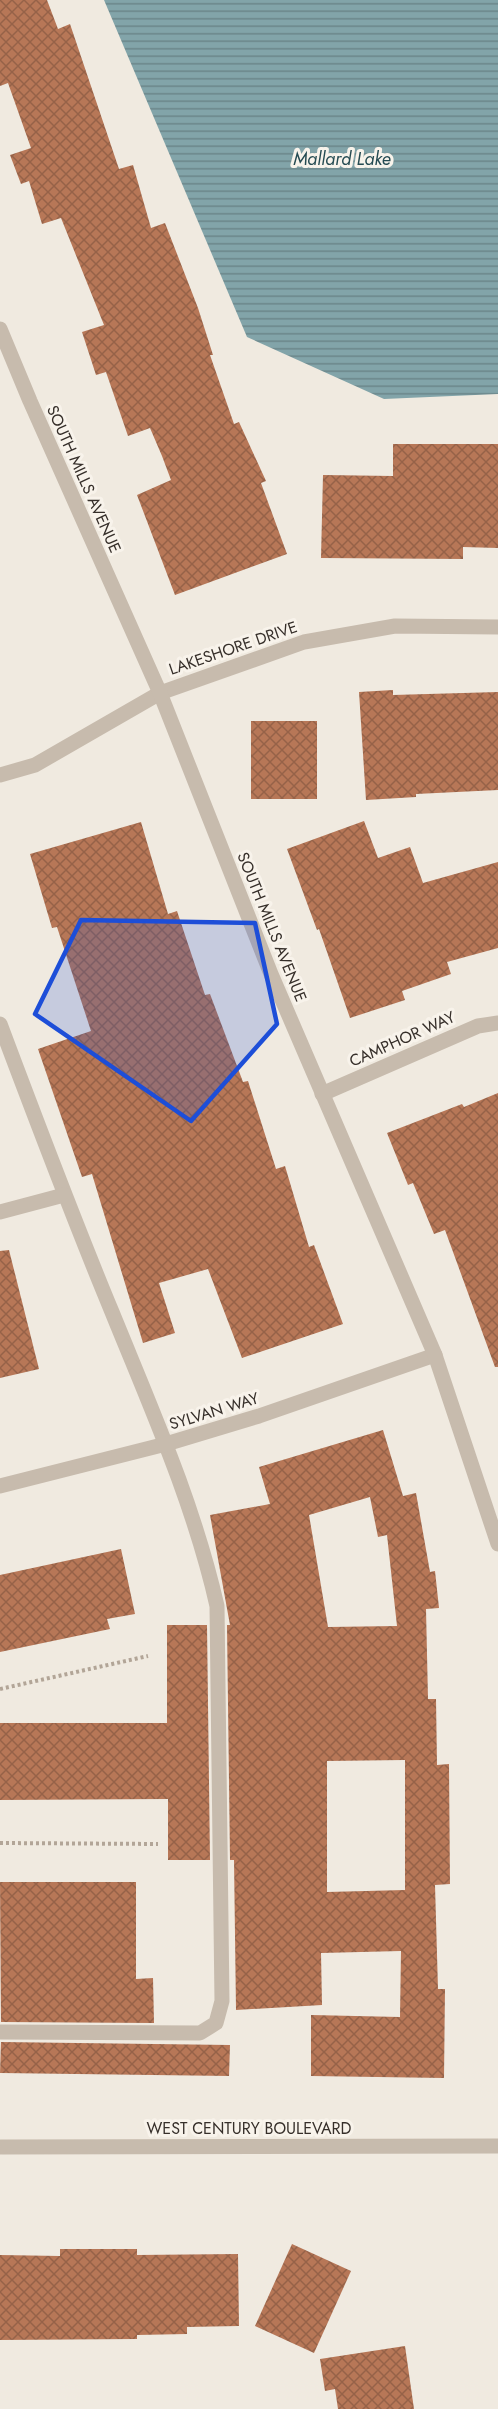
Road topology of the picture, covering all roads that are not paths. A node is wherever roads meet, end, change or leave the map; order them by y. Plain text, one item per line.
1 (0, 329) edge
2 (498, 627) edge
3 (160, 693) junction
4 (0, 775) edge
5 (0, 1023) edge
6 (498, 1023) edge
7 (322, 1094) junction
8 (64, 1195) junction
9 (0, 1212) edge
10 (435, 1355) junction
11 (166, 1444) junction
12 (0, 1486) edge
13 (498, 1544) edge
14 (0, 2032) edge
15 (498, 2146) edge
16 (0, 2147) edge

1 - 3 street, SOUTH MILLS AVENUE
2 - 3 street, LAKESHORE DRIVE
3 - 4 street, LAKESHORE DRIVE
3 - 7 street, SOUTH MILLS AVENUE
5 - 8 street
6 - 7 street, CAMPHOR WAY
7 - 10 street, SOUTH MILLS AVENUE
8 - 9 street
8 - 11 street
10 - 11 street, SYLVAN WAY
10 - 13 street, SOUTH MILLS AVENUE
11 - 12 street, SYLVAN WAY
11 - 14 street
15 - 16 street, WEST CENTURY BOULEVARD

